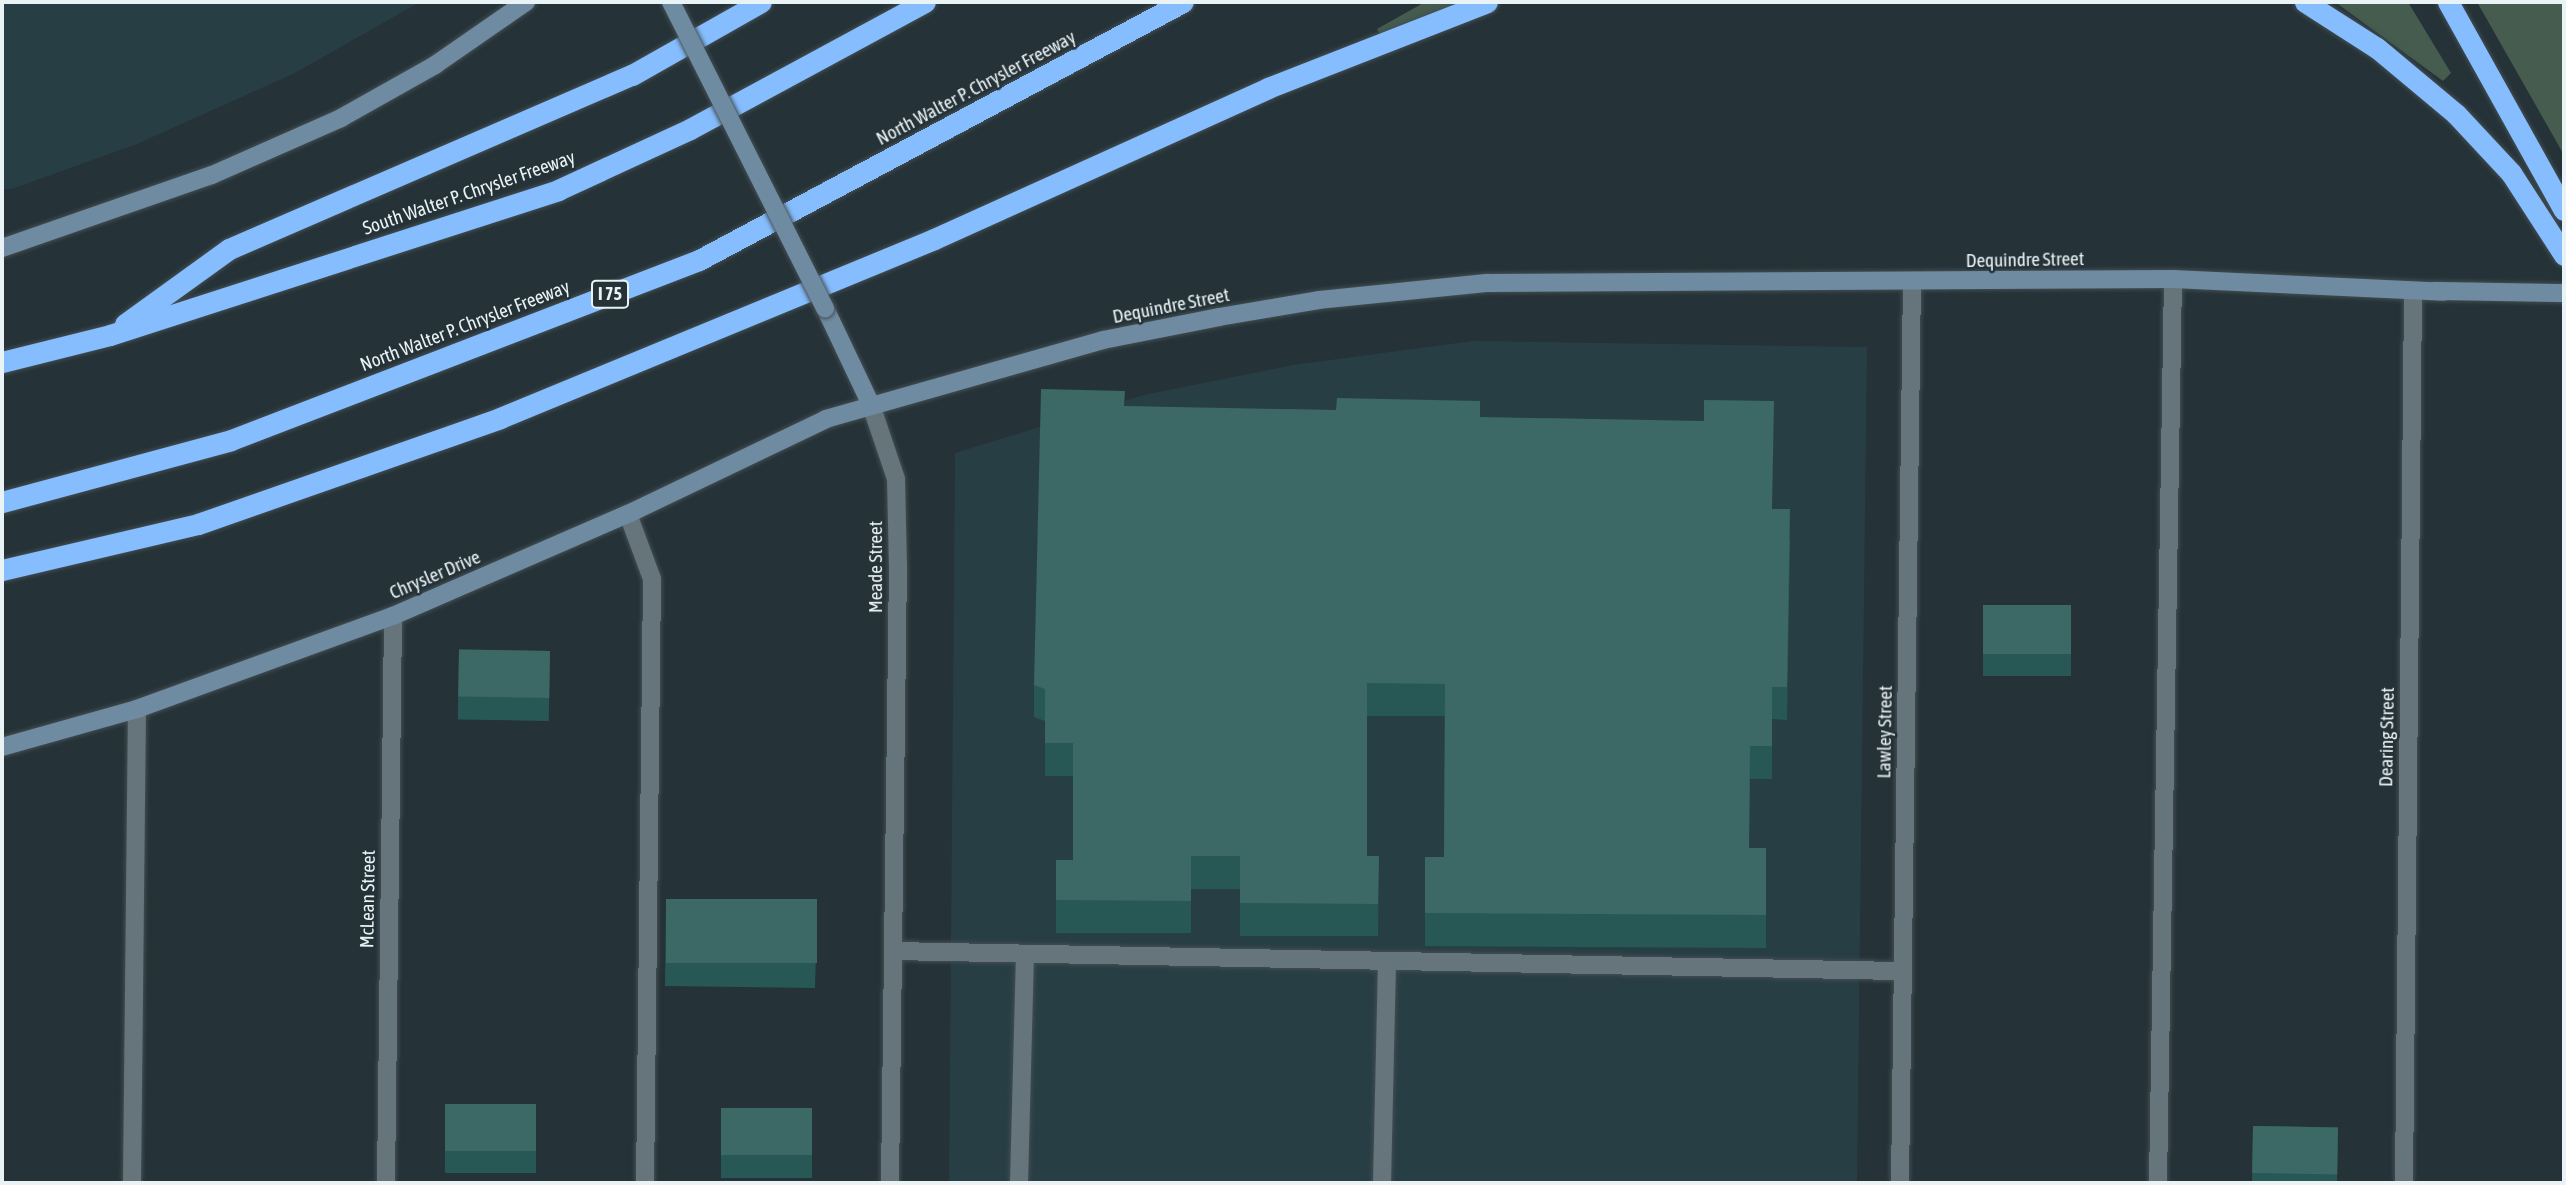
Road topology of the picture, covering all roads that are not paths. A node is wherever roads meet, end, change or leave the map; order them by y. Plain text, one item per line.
1 (526, 2) edge
2 (671, 2) edge
3 (761, 2) edge
4 (925, 2) edge
5 (1183, 2) edge
6 (1488, 2) edge
7 (2305, 2) edge
8 (2448, 2) edge
9 (2564, 210) edge
10 (2, 248) edge
11 (2564, 256) edge
12 (2173, 279) junction
13 (1912, 282) junction
14 (1487, 283) junction
15 (1610, 284) dead end
16 (2413, 291) junction
17 (2564, 293) edge
18 (110, 335) junction
19 (2, 362) edge
20 (871, 405) junction
21 (2, 502) edge
22 (628, 514) junction
23 (2, 570) edge
24 (393, 616) junction
25 (137, 709) junction
26 (2, 747) edge
27 (893, 951) junction
28 (1024, 954) junction
29 (1387, 961) junction
30 (1902, 971) junction
31 (132, 1183) edge
32 (386, 1183) edge
33 (645, 1183) edge
34 (891, 1183) edge
35 (1019, 1183) edge
36 (1382, 1183) edge
37 (1899, 1183) edge
38 (2158, 1183) edge
39 (2404, 1183) edge

1 - 10 street
2 - 20 street, Meade Street, bridge
3 - 18 highway
4 - 18 highway, South Walter P. Chrysler Freeway
5 - 21 highway, North Walter P. Chrysler Freeway / I 75
6 - 23 highway
7 - 11 highway
8 - 9 highway
12 - 13 street, Dequindre Street
12 - 16 street, Dequindre Street
12 - 38 street
13 - 14 street, Dequindre Street
13 - 30 street, Lawley Street
14 - 15 street, Dequindre Street
14 - 20 street, Dequindre Street
16 - 17 street, Dequindre Street
16 - 39 street, Dearing Street
18 - 19 highway, South Walter P. Chrysler Freeway
20 - 22 street, Chrysler Drive
20 - 27 street, Meade Street
22 - 24 street, Chrysler Drive
22 - 33 street
24 - 25 street, Chrysler Drive
24 - 32 street, McLean Street
25 - 26 street, Chrysler Drive
25 - 31 street
27 - 28 street
27 - 34 street, Meade Street
28 - 29 street
28 - 35 street
29 - 30 street
29 - 36 street
30 - 37 street, Lawley Street

